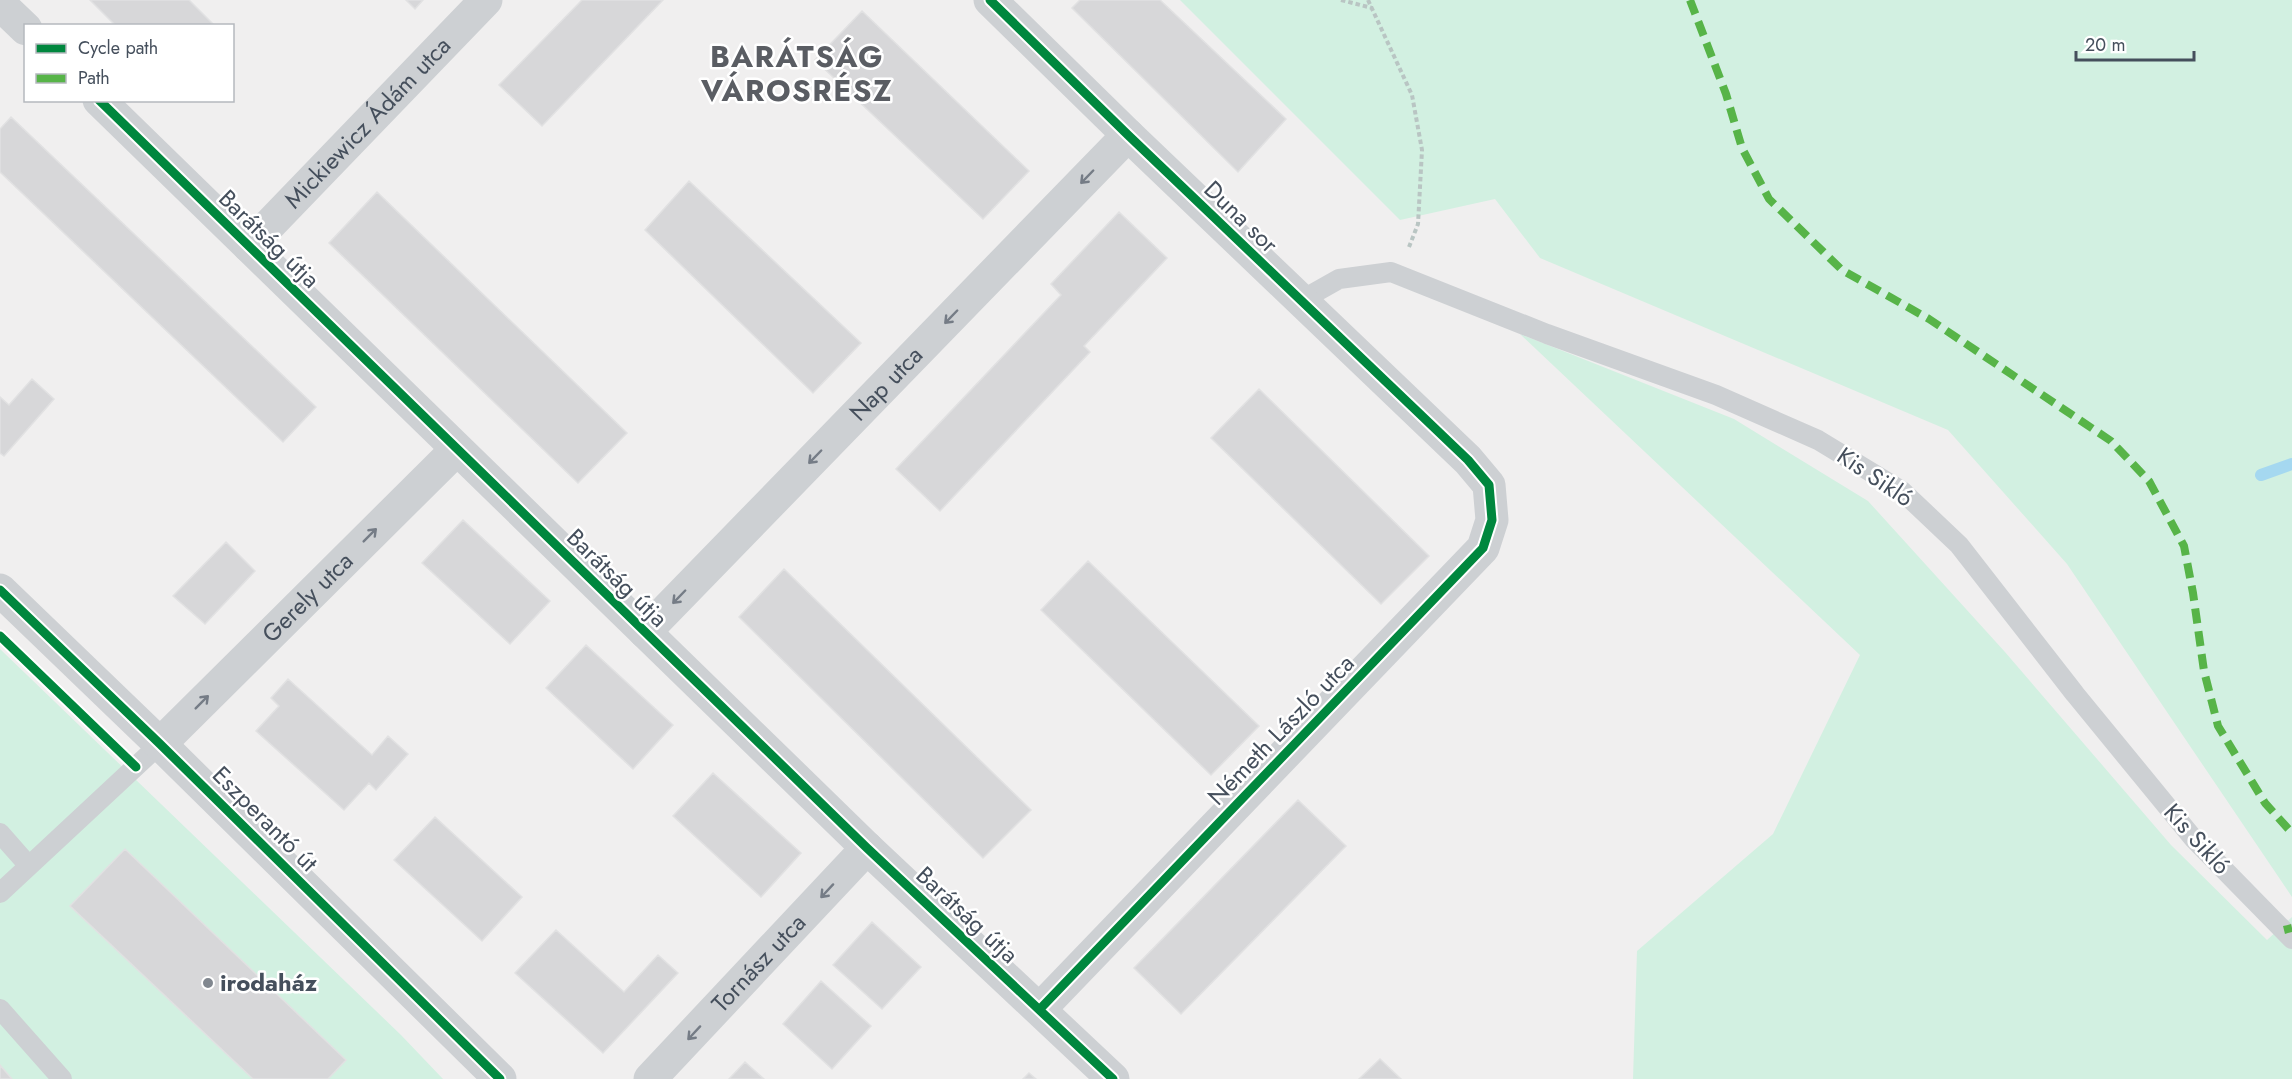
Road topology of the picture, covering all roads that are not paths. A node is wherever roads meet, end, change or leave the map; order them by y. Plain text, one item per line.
1 (486, 0) edge
2 (990, 0) edge
3 (0, 4) edge
4 (24, 27) edge
5 (101, 102) edge
6 (1128, 135) junction
7 (249, 246) junction
8 (1300, 301) junction
9 (456, 450) junction
10 (1468, 459) joint
11 (0, 590) edge
12 (645, 632) junction
13 (160, 744) junction
14 (0, 833) edge
15 (867, 848) junction
16 (29, 866) junction
17 (0, 893) edge
18 (2292, 939) edge
19 (0, 1009) edge
20 (1040, 1009) junction
21 (62, 1079) edge
22 (500, 1079) edge
23 (650, 1079) edge
24 (1113, 1079) edge

1 - 7 street, Mickiewicz Ádám utca
2 - 6 street, Duna sor
3 - 4 street
5 - 7 street, Barátság útja
6 - 8 street, Duna sor
6 -> 12 street, Nap utca
7 - 9 street, Barátság útja
8 - 10 street, Duna sor
8 - 18 lane, Kis Sikló
9 - 12 street, Barátság útja
13 -> 9 street, Gerely utca
10 - 20 street, Németh László utca
11 - 13 street, Eszperantó út
12 - 15 street, Barátság útja
13 - 16 lane
13 - 22 street, Eszperantó út
14 - 16 lane
15 - 20 street, Barátság útja
15 -> 23 street, Tornász utca
16 - 17 lane
19 - 21 lane
20 - 24 street, Barátság útja

